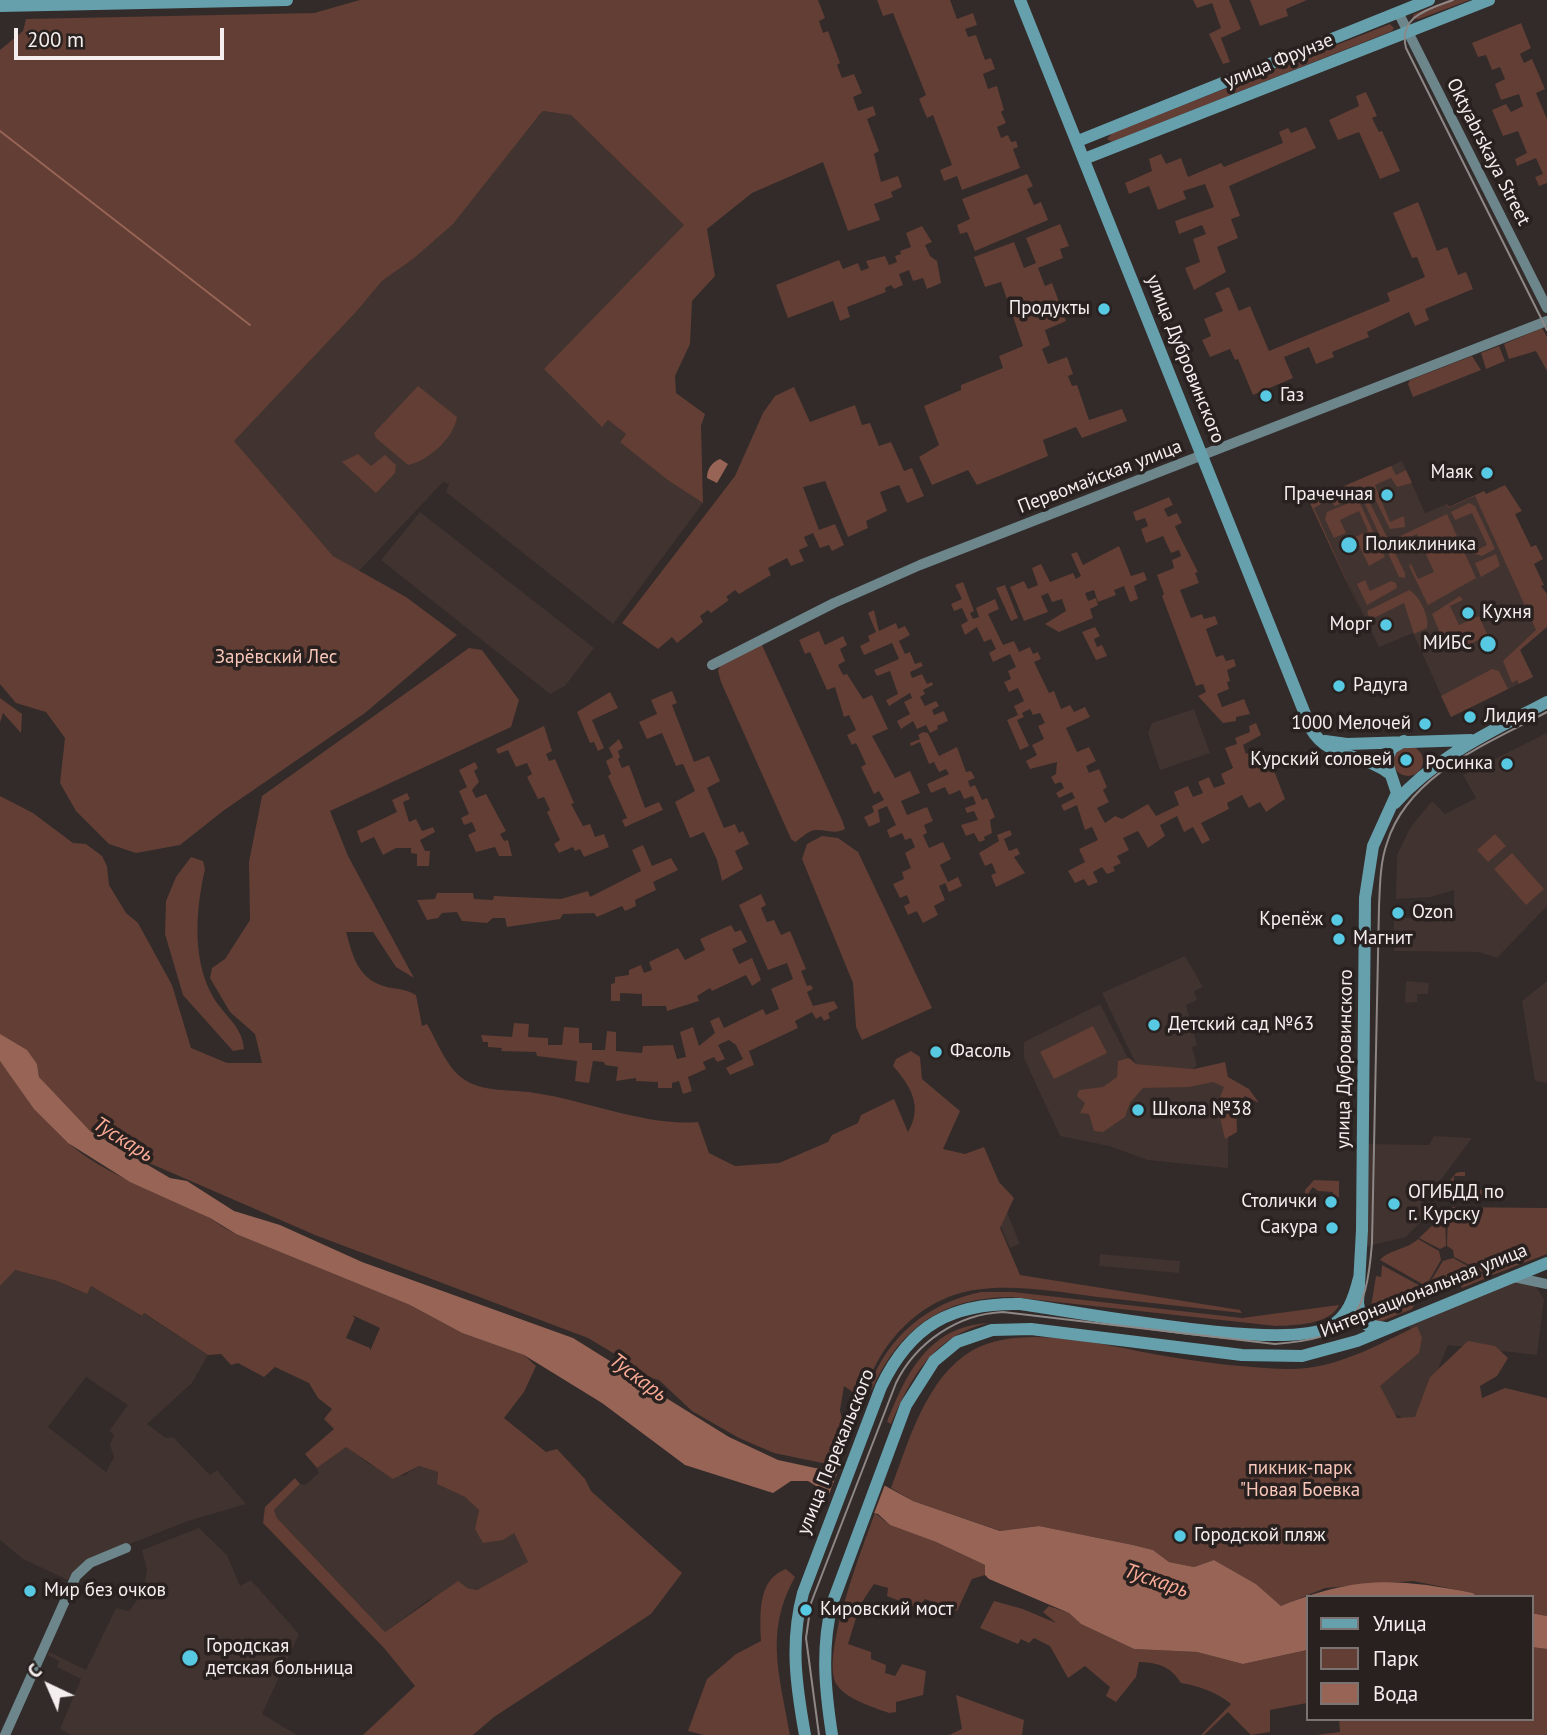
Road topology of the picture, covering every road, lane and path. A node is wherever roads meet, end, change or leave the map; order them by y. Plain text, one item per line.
1 (287, 0) edge
2 (1020, 0) edge
3 (1429, 0) edge
4 (1489, 0) edge
5 (0, 6) edge
6 (1398, 12) junction
7 (1408, 31) junction
8 (1077, 141) junction
9 (1084, 159) junction
10 (1547, 308) edge
11 (1547, 321) edge
12 (1203, 455) junction
13 (712, 665) dead end
14 (1547, 702) edge
15 (1313, 733) junction
16 (1479, 738) junction
17 (1404, 741) junction
18 (1390, 774) junction
19 (1391, 808) junction
20 (1547, 1264) edge
21 (1359, 1278) junction
22 (1511, 1278) junction
23 (1547, 1281) edge
24 (1389, 1328) junction
25 (1300, 1336) junction
26 (1288, 1357) junction
27 (126, 1548) dead end
28 (5, 1735) edge
29 (805, 1735) edge
30 (832, 1735) edge

1 - 5 main road
2 - 8 main road, улица Дубровинского
3 - 6 main road, улица Фрунзе
4 - 7 main road, улица Фрунзе
6 - 7 street, Oktyabrskaya Street
6 - 8 main road, улица Фрунзе
7 - 9 main road, улица Фрунзе
7 - 10 street, Oktyabrskaya Street
8 - 9 main road, улица Дубровинского
9 - 12 main road, улица Дубровинского
11 - 12 street, Первомайская улица
12 - 13 street, Первомайская улица
12 - 15 main road, улица Дубровинского
14 - 16 main road
15 - 17 main road
15 - 18 main road
16 - 17 main road
16 - 19 main road
17 - 18 main road
18 - 19 main road
19 - 21 main road, улица Дубровинского
20 - 22 main road, Интернациональная улица
20 - 23 street
21 - 24 main road, улица Дубровинского
21 - 25 main road, улица Перекальского
22 - 23 street
22 - 24 main road, Интернациональная улица
24 - 26 main road, Интернациональная улица
25 - 26 main road
25 - 29 main road, улица Перекальского
26 - 30 main road
27 - 28 street

